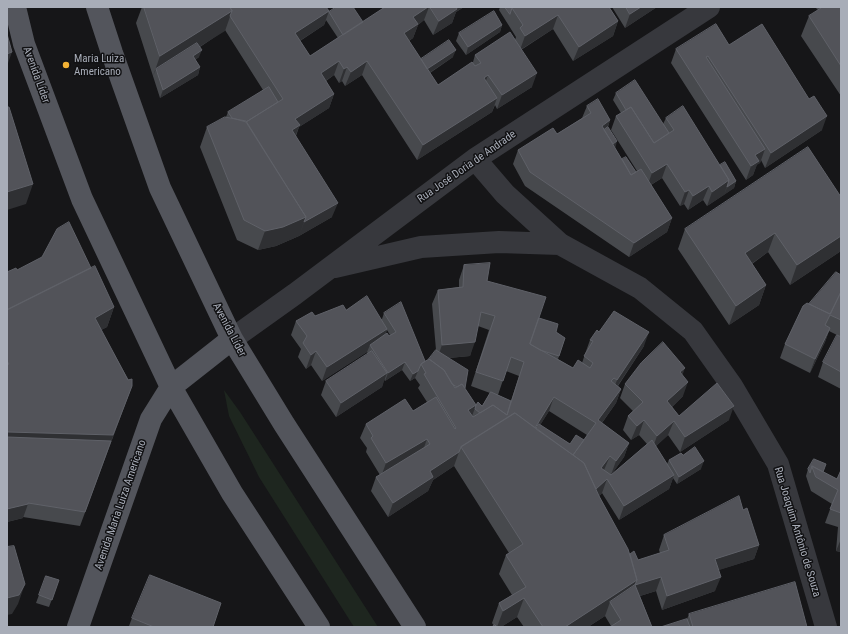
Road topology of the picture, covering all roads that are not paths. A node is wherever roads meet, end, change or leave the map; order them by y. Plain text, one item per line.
1 (15, 7) edge
2 (97, 7) edge
3 (709, 7) edge
4 (475, 159) junction
5 (560, 244) junction
6 (326, 270) junction
7 (232, 339) junction
8 (171, 387) junction
9 (78, 627) edge
10 (319, 627) edge
11 (415, 627) edge
12 (826, 627) edge

1 - 8 main road, Avenida Líder
2 - 7 main road, Avenida Líder
3 - 4 street, Rua José Doria de Andrade
4 - 5 street, Rua Joaquim Antônio de Souza
4 - 6 street, Rua José Doria de Andrade
5 - 6 street, Rua Joaquim Antônio de Souza
5 - 12 street, Rua Joaquim Antônio de Souza
6 - 7 street, Rua José Doria de Andrade
7 - 8 main road, Avenida Maria Luiza Americano
7 - 11 main road, Avenida Líder
8 - 9 main road, Avenida Maria Luiza Americano
8 - 10 main road, Avenida Líder

